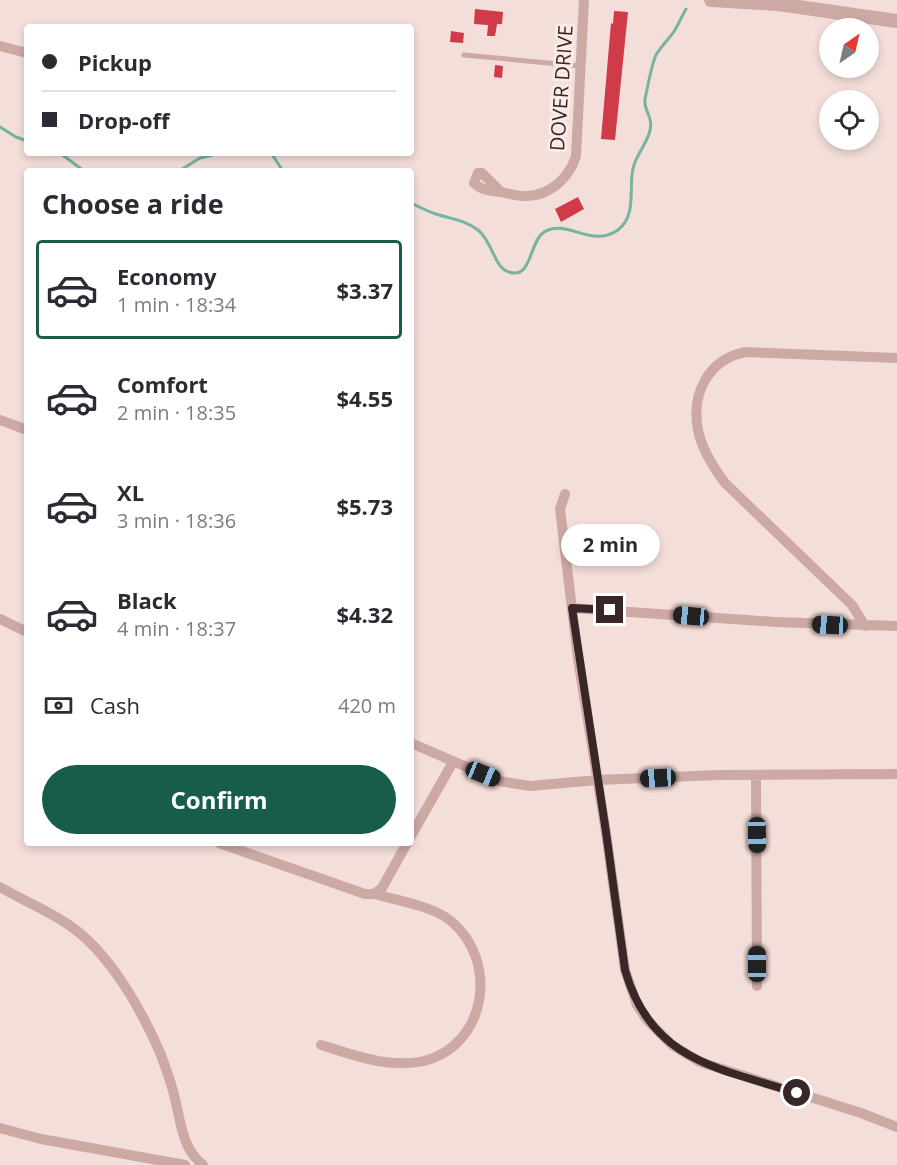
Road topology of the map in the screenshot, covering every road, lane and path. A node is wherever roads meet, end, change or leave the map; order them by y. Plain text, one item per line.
1 (584, 0) edge
2 (711, 0) edge
3 (746, 1) edge
4 (897, 21) edge
5 (0, 46) edge
6 (24, 52) edge
7 (464, 55) dead end
8 (581, 66) junction
9 (501, 192) dead end
10 (897, 358) edge
11 (0, 420) edge
12 (24, 429) edge
13 (565, 494) dead end
14 (572, 608) junction
15 (0, 619) edge
16 (865, 626) junction
17 (897, 626) edge
18 (24, 631) edge
19 (414, 744) edge
20 (453, 762) junction
21 (897, 774) edge
22 (756, 775) junction
23 (598, 780) junction
24 (414, 831) edge
25 (228, 846) edge
26 (405, 846) edge
27 (0, 887) edge
28 (374, 894) junction
29 (757, 986) dead end
30 (321, 1045) dead end
31 (897, 1127) edge
32 (0, 1128) edge
33 (185, 1165) edge
34 (203, 1165) edge

1 - 8 street, DOVER DRIVE
2 - 3 street
3 - 4 street
5 - 6 street
7 - 8 lane
8 - 9 street, DOVER DRIVE
10 - 16 street
11 - 12 street
13 - 14 street
14 - 16 street
14 - 23 street
15 - 18 street
16 - 17 street
19 - 20 street
20 - 23 street
20 - 24 street
21 - 22 street
22 - 23 street
22 - 29 street
23 - 31 street
25 - 28 street
26 - 28 street
27 - 34 street
28 - 30 street
32 - 33 street

